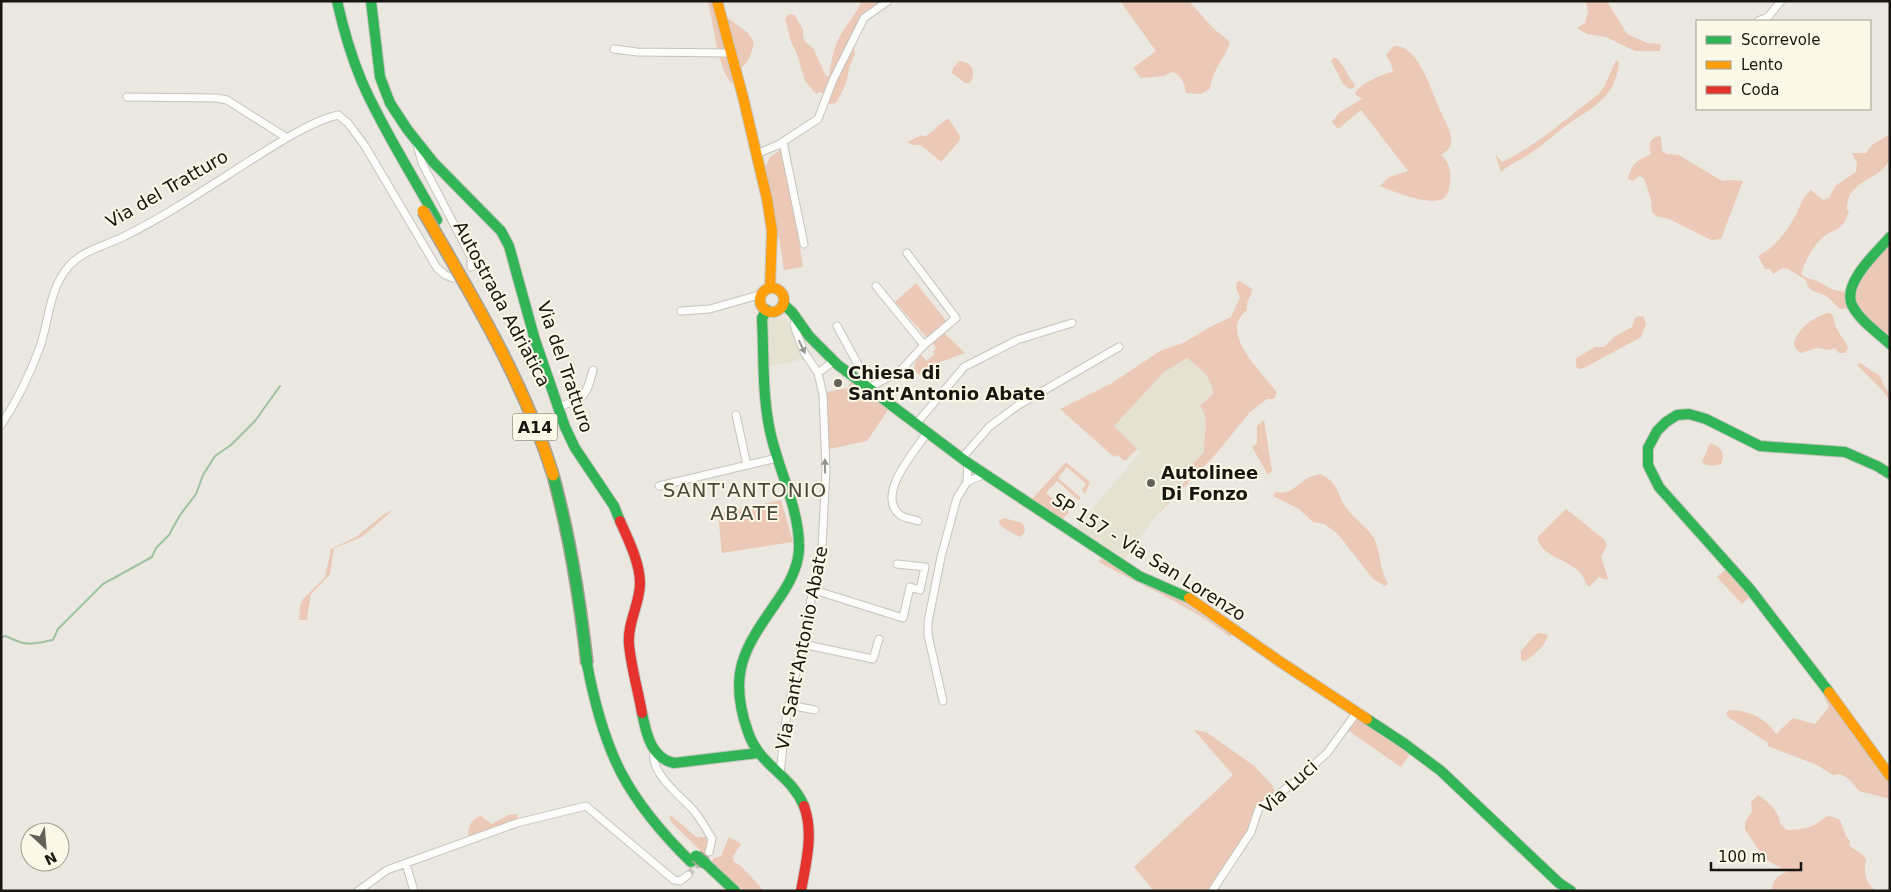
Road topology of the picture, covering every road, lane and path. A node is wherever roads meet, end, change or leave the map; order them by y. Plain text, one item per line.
1 (328, 1) edge
2 (337, 1) edge
3 (371, 1) edge
4 (888, 1) edge
5 (1781, 1) edge
6 (720, 5) edge
7 (1761, 20) edge
8 (614, 49) dead end
9 (731, 53) junction
10 (127, 97) dead end
11 (287, 138) junction
12 (416, 141) junction
13 (783, 142) junction
14 (756, 154) junction
15 (1890, 238) edge
16 (804, 244) dead end
17 (907, 253) dead end
18 (471, 267) dead end
19 (453, 278) dead end
20 (876, 286) dead end
21 (766, 291) junction
22 (783, 304) junction
23 (766, 310) junction
24 (681, 311) dead end
25 (797, 319) junction
26 (1072, 322) dead end
27 (837, 326) dead end
28 (1890, 344) edge
29 (924, 345) junction
30 (1119, 347) dead end
31 (834, 362) junction
32 (593, 370) dead end
33 (818, 373) junction
34 (868, 388) junction
35 (558, 407) junction
36 (736, 415) dead end
37 (916, 424) junction
38 (1, 425) edge
39 (927, 433) junction
40 (777, 458) junction
41 (965, 460) junction
42 (747, 465) junction
43 (985, 474) junction
44 (1890, 474) edge
45 (967, 482) junction
46 (659, 486) dead end
47 (918, 521) dead end
48 (897, 564) dead end
49 (814, 590) junction
50 (879, 639) dead end
51 (802, 644) junction
52 (590, 661) junction
53 (942, 701) dead end
54 (789, 705) junction
55 (816, 710) dead end
56 (1357, 712) junction
57 (654, 752) junction
58 (758, 753) junction
59 (667, 762) junction
60 (780, 773) junction
61 (1890, 776) edge
62 (665, 781) junction
63 (700, 860) junction
64 (406, 864) junction
65 (688, 875) dead end
66 (358, 891) edge
67 (414, 891) edge
68 (723, 891) edge
69 (735, 891) edge
70 (801, 891) edge
71 (1212, 891) edge
72 (1571, 891) edge

1 - 52 main road, Autostrada Adriatica / A14, bridge
2 - 52 main road, Autostrada Adriatica / A14
3 - 12 main road, Via del Tratturo
4 - 13 street
5 - 7 street
6 - 9 main road
8 - 9 street
9 - 14 main road
10 - 11 street
11 - 19 street, Via del Tratturo
11 - 38 street, Via del Tratturo
12 - 18 street
12 - 35 main road, Via del Tratturo
13 - 14 street
13 - 16 street
14 - 21 main road
15 - 28 main road
17 - 29 street
20 - 29 street
21 - 22 main road
21 - 23 main road
21 - 24 street
22 - 23 main road
22 - 25 main road, SP 157 - Via San Lorenzo
23 - 40 main road
25 - 31 main road, SP 157 - Via San Lorenzo
25 -> 33 street, Via Sant'Antonio Abate
26 - 37 street
27 - 34 street
29 - 34 street
30 - 41 street
31 - 33 street
31 - 34 main road, SP 157 - Via San Lorenzo
32 - 35 street
49 -> 33 street, Via Sant'Antonio Abate
34 - 37 main road, SP 157 - Via San Lorenzo
35 - 57 main road, Via del Tratturo
36 - 42 street
37 - 39 main road, SP 157 - Via San Lorenzo
39 - 41 main road, SP 157 - Via San Lorenzo
39 - 47 street
40 - 42 street
40 - 58 main road
41 - 43 main road, SP 157 - Via San Lorenzo
41 - 45 street
42 - 46 street
43 - 45 street
43 - 56 main road, SP 157 - Via San Lorenzo
44 - 61 main road
45 - 53 street
48 - 49 street
49 - 51 street, Via Sant'Antonio Abate
50 - 51 street
51 - 54 street, Via Sant'Antonio Abate
52 - 63 main road, Autostrada Adriatica / A14
54 - 55 street
54 - 60 street, Via Sant'Antonio Abate
56 - 71 street, Via Luci
56 - 72 main road, SP 157 - Via San Lorenzo
57 - 59 main road
57 - 62 street
58 - 59 main road
58 - 60 main road
59 - 62 street
60 - 70 main road
62 - 63 street
63 - 68 main road, Autostrada Adriatica / A14
63 - 69 main road, Autostrada Adriatica / A14
64 - 65 street
64 - 66 street
64 - 67 street

